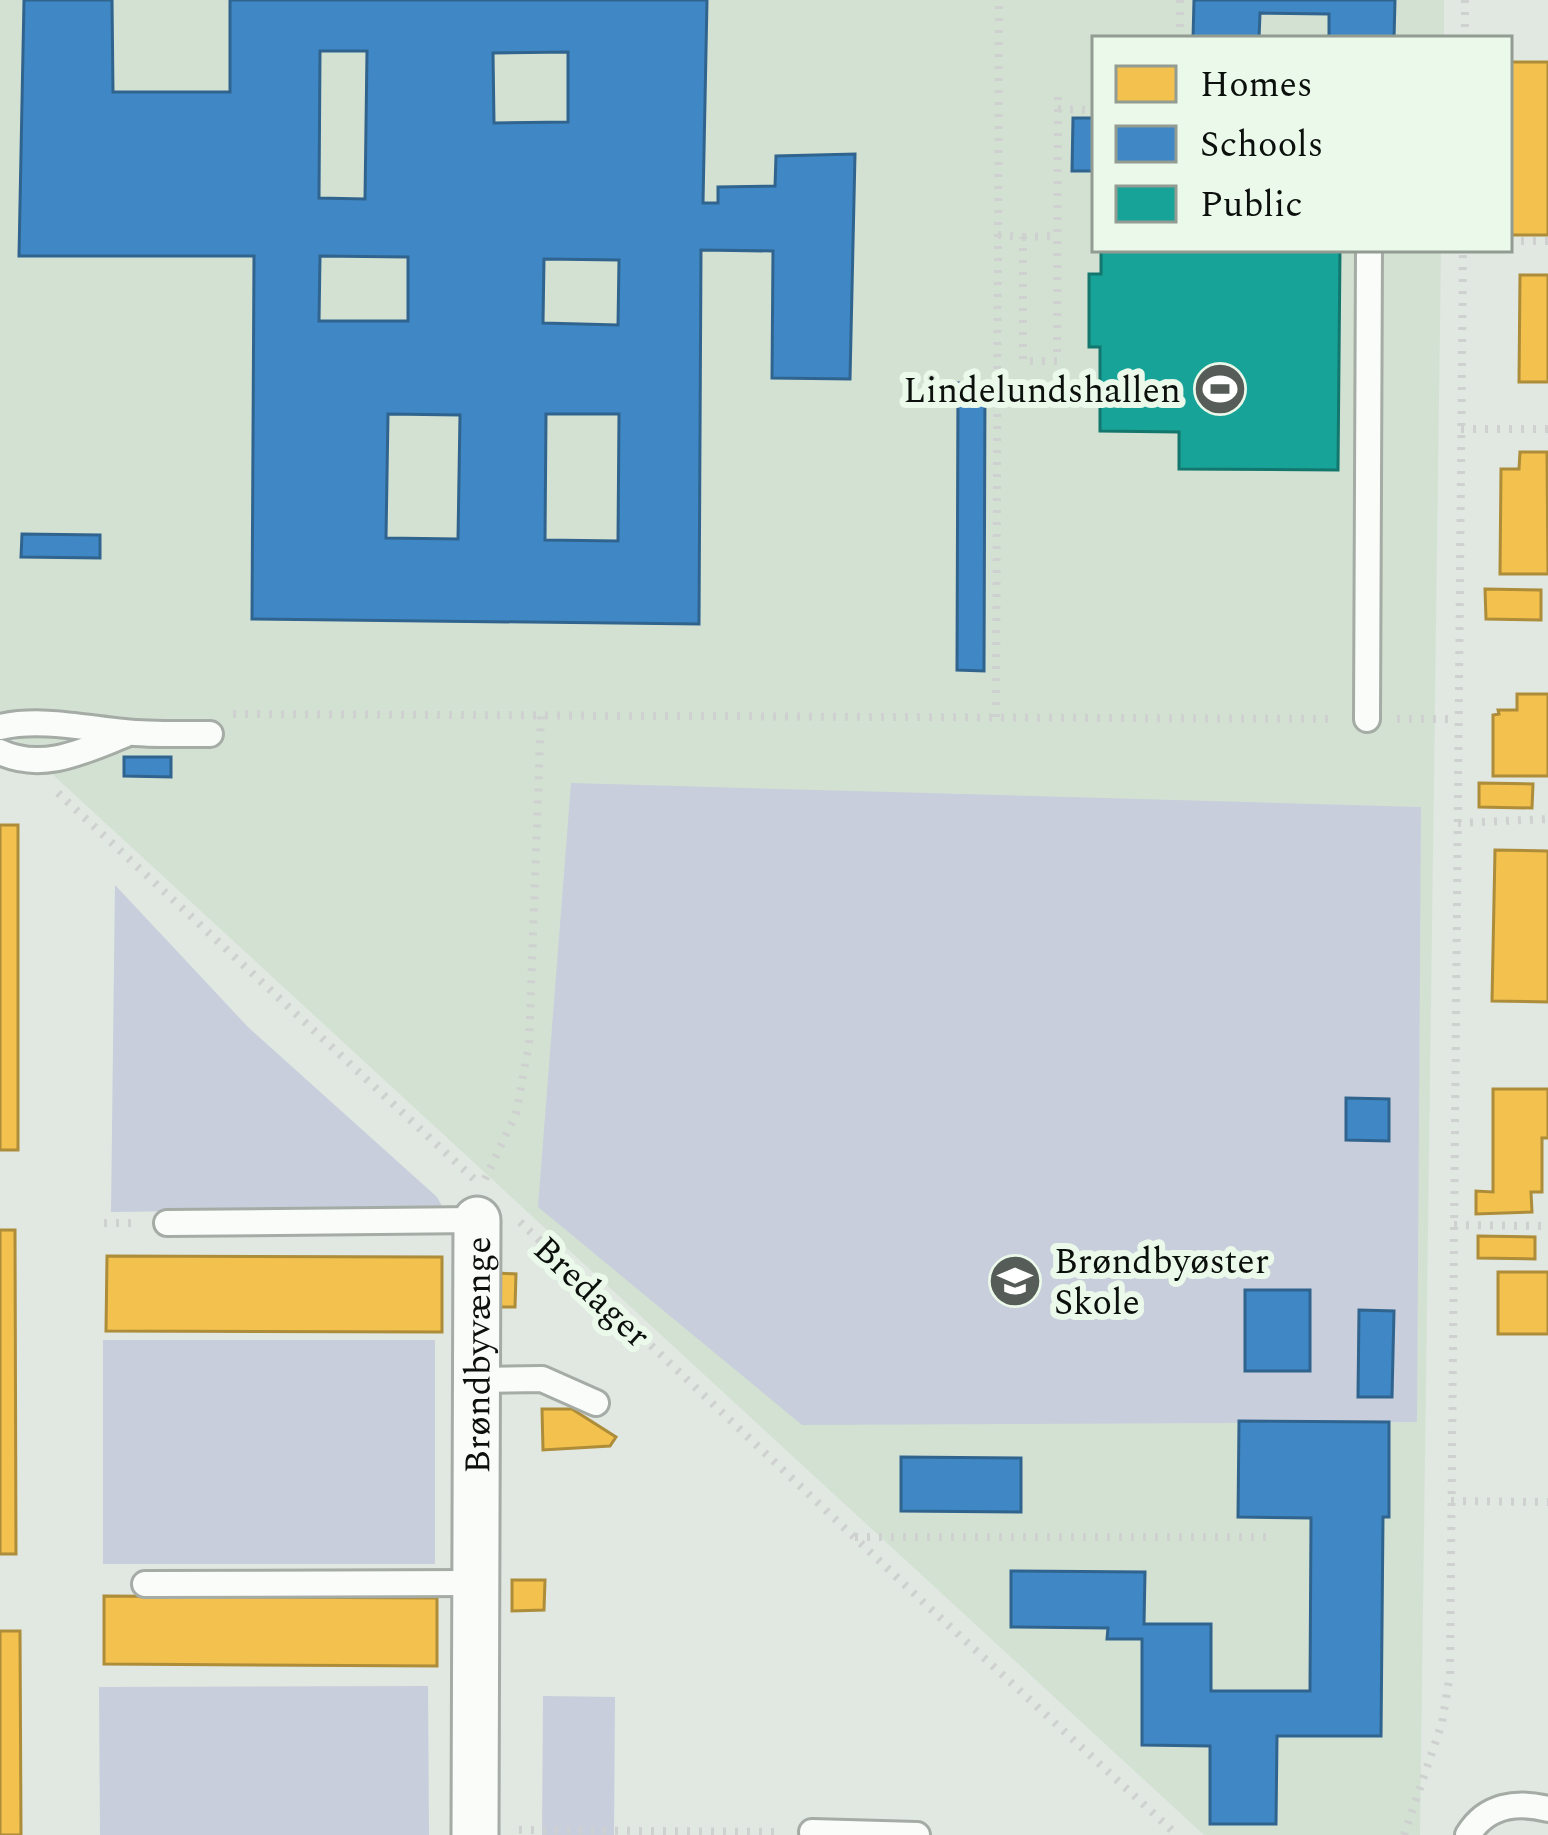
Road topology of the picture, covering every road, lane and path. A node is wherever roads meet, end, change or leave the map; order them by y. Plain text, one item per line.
1 (999, 0) edge
2 (1180, 0) edge
3 (1466, 0) edge
4 (1180, 36) edge
5 (1465, 36) edge
6 (1058, 94) dead end
7 (1058, 109) junction
8 (1092, 110) edge
9 (998, 235) junction
10 (1058, 236) junction
11 (1024, 237) junction
12 (1512, 241) edge
13 (1548, 241) edge
14 (1369, 252) edge
15 (1463, 252) edge
16 (1461, 429) junction
17 (1548, 429) edge
18 (541, 714) junction
19 (996, 717) junction
20 (1366, 719) junction
21 (1457, 719) junction
22 (0, 727) edge
23 (130, 733) junction
24 (210, 734) joint
25 (0, 752) edge
26 (51, 787) dead end
27 (1548, 819) edge
28 (1458, 823) junction
29 (490, 1207) junction
30 (166, 1223) dead end
31 (1454, 1225) junction
32 (1548, 1226) edge
33 (476, 1380) junction
34 (596, 1403) dead end
35 (1451, 1501) junction
36 (1548, 1502) edge
37 (853, 1537) junction
38 (1274, 1537) dead end
39 (476, 1583) junction
40 (146, 1584) dead end
41 (1548, 1809) edge
42 (476, 1832) edge
43 (812, 1832) joint
44 (917, 1835) edge
45 (1177, 1835) edge
46 (1404, 1835) edge
47 (1468, 1835) edge

1 - 9 path
2 - 4 path
3 - 5 path
6 - 7 path
7 - 8 path
7 - 10 path
9 - 11 path
9 - 19 path
10 - 11 path
10 - 11 path
12 - 13 path
14 - 20 lane
15 - 16 path
16 - 17 path
16 - 21 path
18 - 19 path
18 - 24 path
18 - 29 path
19 - 20 path
20 - 21 path
21 - 28 path
22 - 23 lane
23 - 24 lane
23 - 25 lane
26 - 29 path, Bredager
27 - 28 path
28 - 31 path
29 - 30 lane, Brøndbyvænge
29 - 33 street, Brøndbyvænge
29 - 37 path, Bredager
31 - 32 path
31 - 35 path
33 - 34 lane
33 - 39 street, Brøndbyvænge
35 - 36 path
35 - 46 path
37 - 38 path
37 - 45 path, Bredager
39 - 40 lane
39 - 42 street, Brøndbyvænge
41 - 47 lane
42 - 43 path
43 - 44 lane

